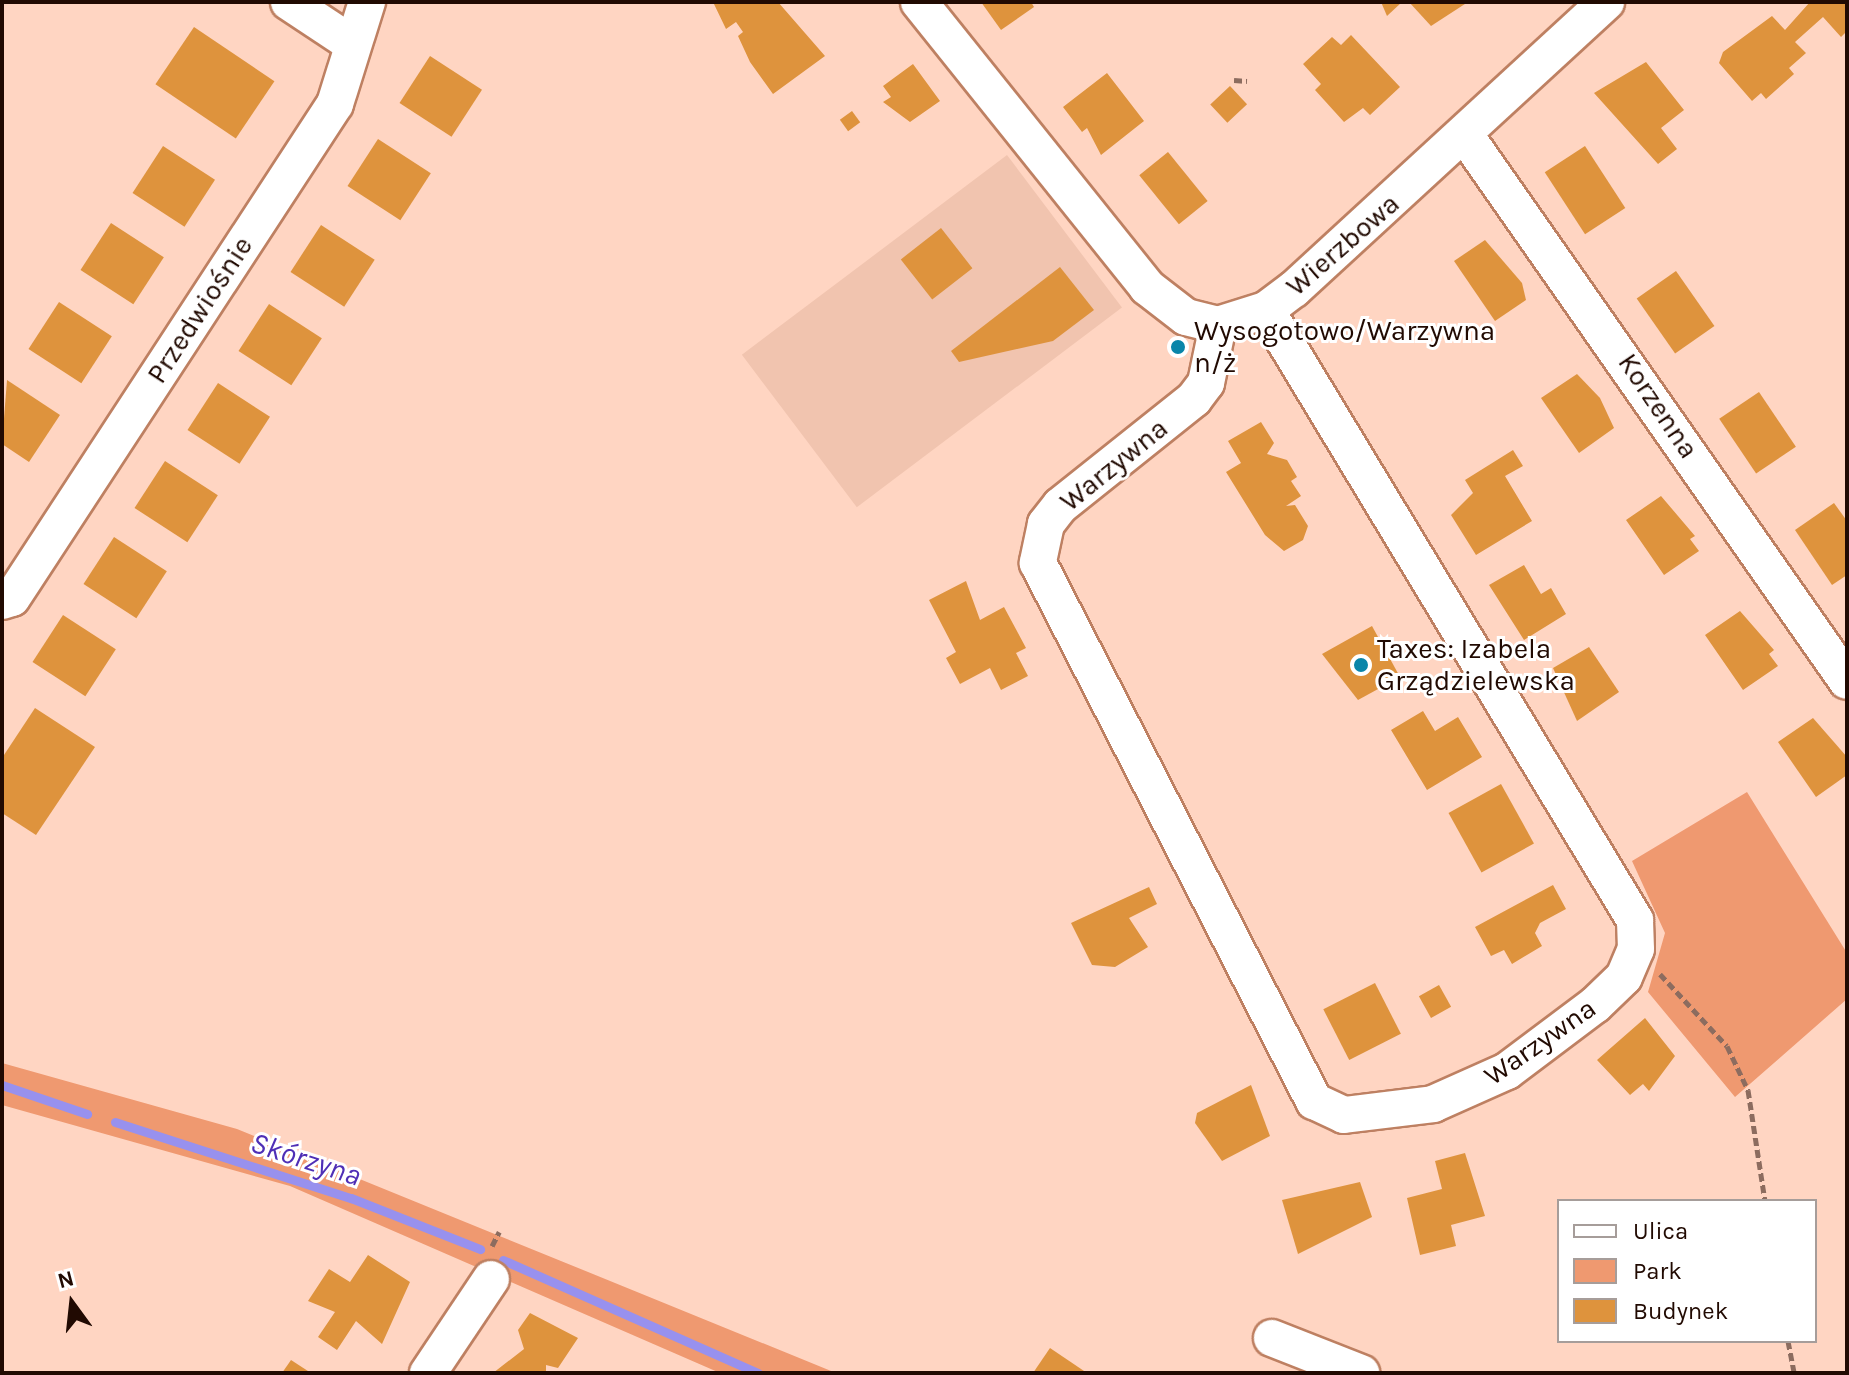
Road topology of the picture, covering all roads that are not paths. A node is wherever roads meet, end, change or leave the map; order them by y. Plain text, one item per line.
1 (289, 2) edge
2 (367, 2) edge
3 (919, 2) edge
4 (1606, 2) edge
5 (351, 43) junction
6 (1465, 135) junction
7 (1266, 310) junction
8 (1218, 325) junction
9 (2, 601) edge
10 (1847, 681) edge
11 (491, 1279) dead end
12 (1272, 1338) dead end
13 (428, 1373) edge
14 (1361, 1373) edge

1 - 5 street
2 - 5 street, Przedwiośnie
3 - 8 street
4 - 6 street, Wierzbowa
5 - 9 street, Przedwiośnie
6 - 7 street, Wierzbowa
6 - 10 street, Korzenna
7 - 8 street, Wierzbowa
7 - 8 street, Warzywna
11 - 13 street
12 - 14 street

